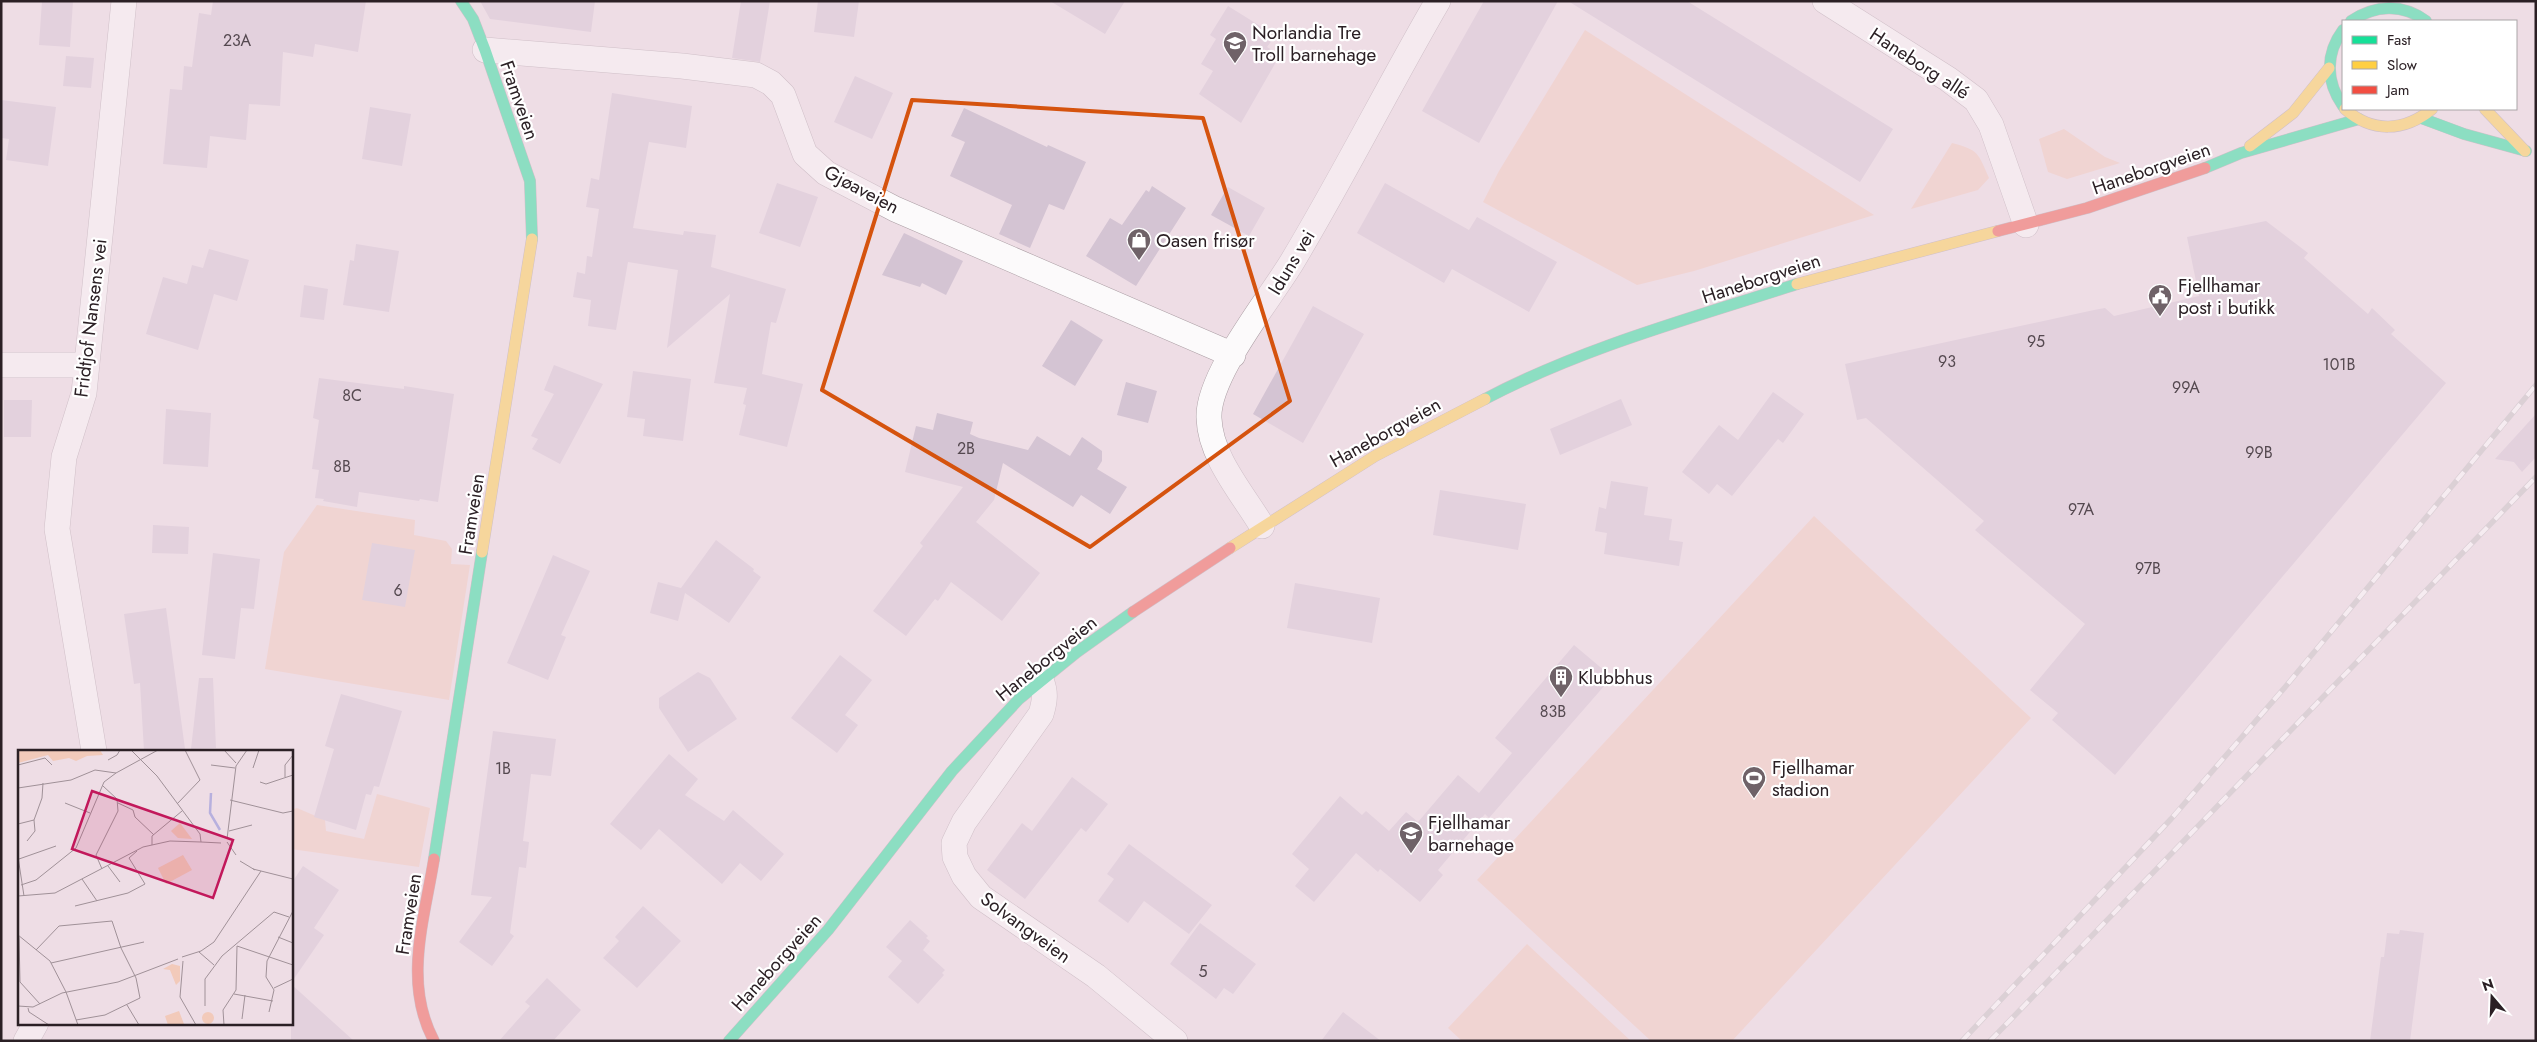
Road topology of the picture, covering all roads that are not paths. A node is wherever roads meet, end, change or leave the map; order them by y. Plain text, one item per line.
1 (124, 1) edge
2 (461, 1) edge
3 (1438, 1) edge
4 (1825, 1) edge
5 (2364, 11) edge
6 (2423, 13) edge
7 (2342, 32) edge
8 (485, 50) junction
9 (2329, 68) junction
10 (2342, 104) edge
11 (2347, 110) edge
12 (2431, 110) edge
13 (2485, 110) edge
14 (2421, 118) junction
15 (2359, 119) junction
16 (2241, 153) junction
17 (2531, 154) edge
18 (2026, 225) junction
19 (1233, 355) junction
20 (1, 365) edge
21 (87, 365) junction
22 (1262, 526) junction
23 (1041, 680) junction
24 (94, 750) edge
25 (35, 1024) edge
26 (26, 1041) edge
27 (434, 1041) edge
28 (729, 1041) edge
29 (1175, 1041) edge

1 - 21 street, Fridtjof Nansens vei
2 - 8 street, Framveien
3 - 19 street, Iduns vei
4 - 18 street, Haneborg allé
5 - 6 street
7 - 9 street
8 - 19 street, Gjøaveien
8 - 27 street, Framveien
9 - 10 street
9 - 16 street, Haneborgveien
11 - 15 street
12 - 14 street
13 - 17 street
14 - 15 street
14 - 17 street
15 - 16 street, Haneborgveien
16 - 18 street, Haneborgveien
18 - 22 street, Haneborgveien
19 - 22 street, Iduns vei
20 - 21 street
21 - 24 street, Fridtjof Nansens vei
22 - 23 street, Haneborgveien
23 - 28 street, Haneborgveien
23 - 29 street, Solvangveien
25 - 26 street

